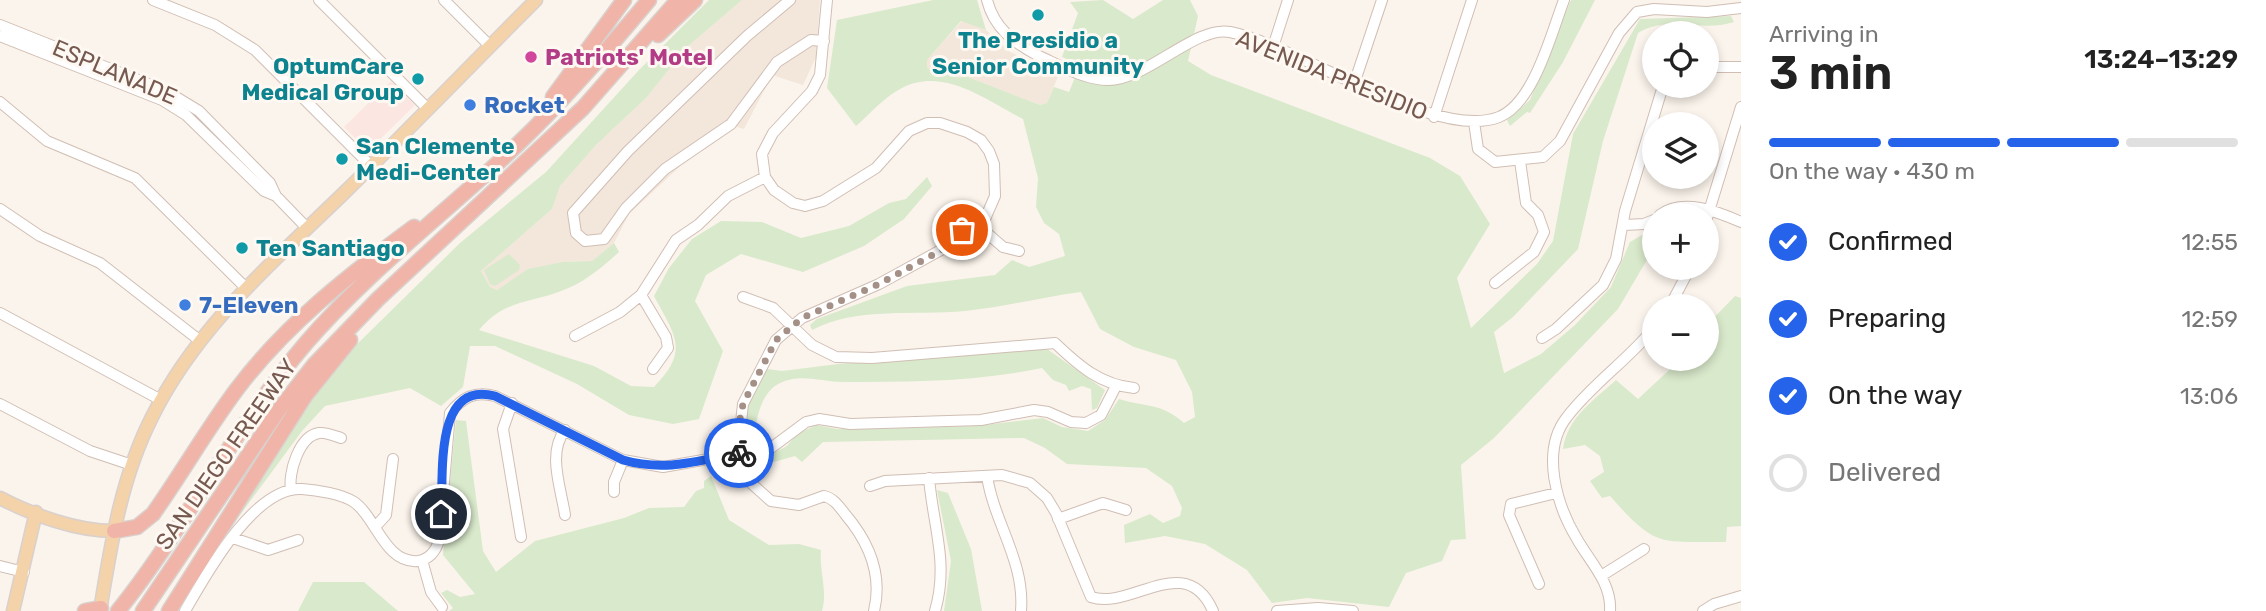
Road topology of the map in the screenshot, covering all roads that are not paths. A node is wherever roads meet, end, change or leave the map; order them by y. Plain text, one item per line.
1 (153, 0) edge
2 (319, 0) edge
3 (444, 0) edge
4 (536, 0) edge
5 (624, 0) edge
6 (649, 0) edge
7 (678, 0) edge
8 (695, 0) edge
9 (790, 0) edge
10 (827, 0) edge
11 (987, 0) edge
12 (1287, 0) edge
13 (1382, 0) edge
14 (1472, 0) edge
15 (1564, 0) edge
16 (1741, 8) edge
17 (0, 25) edge
18 (0, 36) edge
19 (824, 41) junction
20 (490, 47) junction
21 (1273, 47) junction
22 (48, 49) junction
23 (1719, 67) edge
24 (1741, 67) edge
25 (609, 81) junction
26 (1354, 81) junction
27 (1658, 98) edge
28 (0, 102) edge
29 (1741, 107) edge
30 (428, 109) junction
31 (1434, 117) junction
32 (1474, 122) junction
33 (517, 145) junction
34 (1520, 161) junction
35 (371, 166) junction
36 (765, 177) junction
37 (474, 182) junction
38 (1712, 203) edge
39 (0, 209) edge
40 (956, 218) dead end
41 (1719, 218) edge
42 (1741, 222) edge
43 (1642, 224) edge
44 (1624, 225) junction
45 (307, 228) junction
46 (981, 228) junction
47 (966, 237) junction
48 (1019, 251) dead end
49 (1495, 283) dead end
50 (246, 288) junction
51 (640, 295) junction
52 (743, 297) dead end
53 (378, 299) junction
54 (0, 313) edge
55 (793, 324) junction
56 (575, 336) dead end
57 (1542, 338) dead end
58 (200, 340) junction
59 (1642, 340) edge
60 (653, 369) dead end
61 (1116, 386) junction
62 (1135, 388) dead end
63 (161, 400) junction
64 (512, 403) junction
65 (0, 404) edge
66 (565, 430) junction
67 (341, 438) dead end
68 (742, 453) junction
69 (393, 459) dead end
70 (623, 460) junction
71 (132, 465) junction
72 (987, 476) junction
73 (929, 478) junction
74 (870, 486) dead end
75 (0, 490) edge
76 (291, 490) junction
77 (614, 492) dead end
78 (1556, 493) junction
79 (0, 498) edge
80 (1126, 510) dead end
81 (36, 512) junction
82 (565, 515) dead end
83 (1058, 519) junction
84 (375, 527) junction
85 (114, 531) junction
86 (521, 537) dead end
87 (233, 538) junction
88 (298, 540) dead end
89 (1644, 549) dead end
90 (422, 560) junction
91 (0, 566) edge
92 (24, 572) junction
93 (1601, 576) junction
94 (1539, 584) dead end
95 (1741, 596) edge
96 (442, 607) dead end
97 (100, 609) edge
98 (13, 611) edge
99 (85, 611) edge
100 (118, 611) edge
101 (144, 611) edge
102 (169, 611) edge
103 (185, 611) edge
104 (874, 611) edge
105 (935, 611) edge
106 (1021, 611) edge
107 (1213, 611) edge
108 (1277, 611) edge
109 (1353, 611) edge
110 (1611, 611) edge
111 (1703, 611) edge

1 - 35 street
2 - 30 street
3 - 20 street
4 - 20 main road
5 - 33 highway
6 - 33 highway, SAN DIEGO FREEWAY
7 - 25 highway, SAN DIEGO FREEWAY
8 - 25 highway
9 - 19 street
10 - 19 street
11 - 21 street, AVENIDA PRESIDIO
12 - 21 street
13 - 26 street
14 - 31 street
15 - 32 street, AVENIDA PRESIDIO
16 - 34 street
17 - 22 street, ESPLANADE
18 - 22 street, ESPLANADE
19 - 36 street
20 - 30 main road
21 - 26 street, AVENIDA PRESIDIO
22 - 45 street, ESPLANADE
23 - 24 street
25 - 53 highway, SAN DIEGO FREEWAY
26 - 31 street, AVENIDA PRESIDIO
27 - 44 street
28 - 50 street
29 - 38 street
30 - 35 main road
31 - 32 street, AVENIDA PRESIDIO
32 - 34 street
33 - 37 highway, SAN DIEGO FREEWAY
34 - 49 street
35 - 45 main road
36 - 46 street
36 - 51 street
37 - 85 highway
37 - 100 highway, SAN DIEGO FREEWAY
39 - 58 street
40 - 47 street
41 - 42 street
43 - 44 street
44 - 57 street
45 - 50 main road
46 - 47 street
46 - 48 street
47 - 55 street
50 - 58 main road
51 - 56 street
51 - 60 street
52 - 55 street
53 - 101 highway, SAN DIEGO FREEWAY
53 - 102 highway
54 - 63 street
55 - 61 street
55 - 68 street
58 - 63 main road
59 - 78 street
61 - 62 street
61 - 68 street
63 - 71 main road
64 - 66 street
64 - 86 street
64 - 90 street
65 - 71 street
66 - 70 street
66 - 82 street
67 - 76 street
68 - 70 street
68 - 104 street
69 - 84 street
70 - 77 street
71 - 85 main road
72 - 73 street
72 - 83 street
72 - 106 street
73 - 74 street
73 - 105 street
75 - 81 main road
76 - 84 street
76 - 87 street
78 - 93 street
78 - 94 street
79 - 81 main road
80 - 83 street
81 - 85 main road
81 - 92 main road
83 - 107 street
84 - 90 street
85 - 97 main road
87 - 88 street
87 - 103 street
89 - 93 street
90 - 96 street
91 - 92 street
92 - 98 main road
93 - 110 street
95 - 111 street
97 - 99 highway
108 - 109 street

